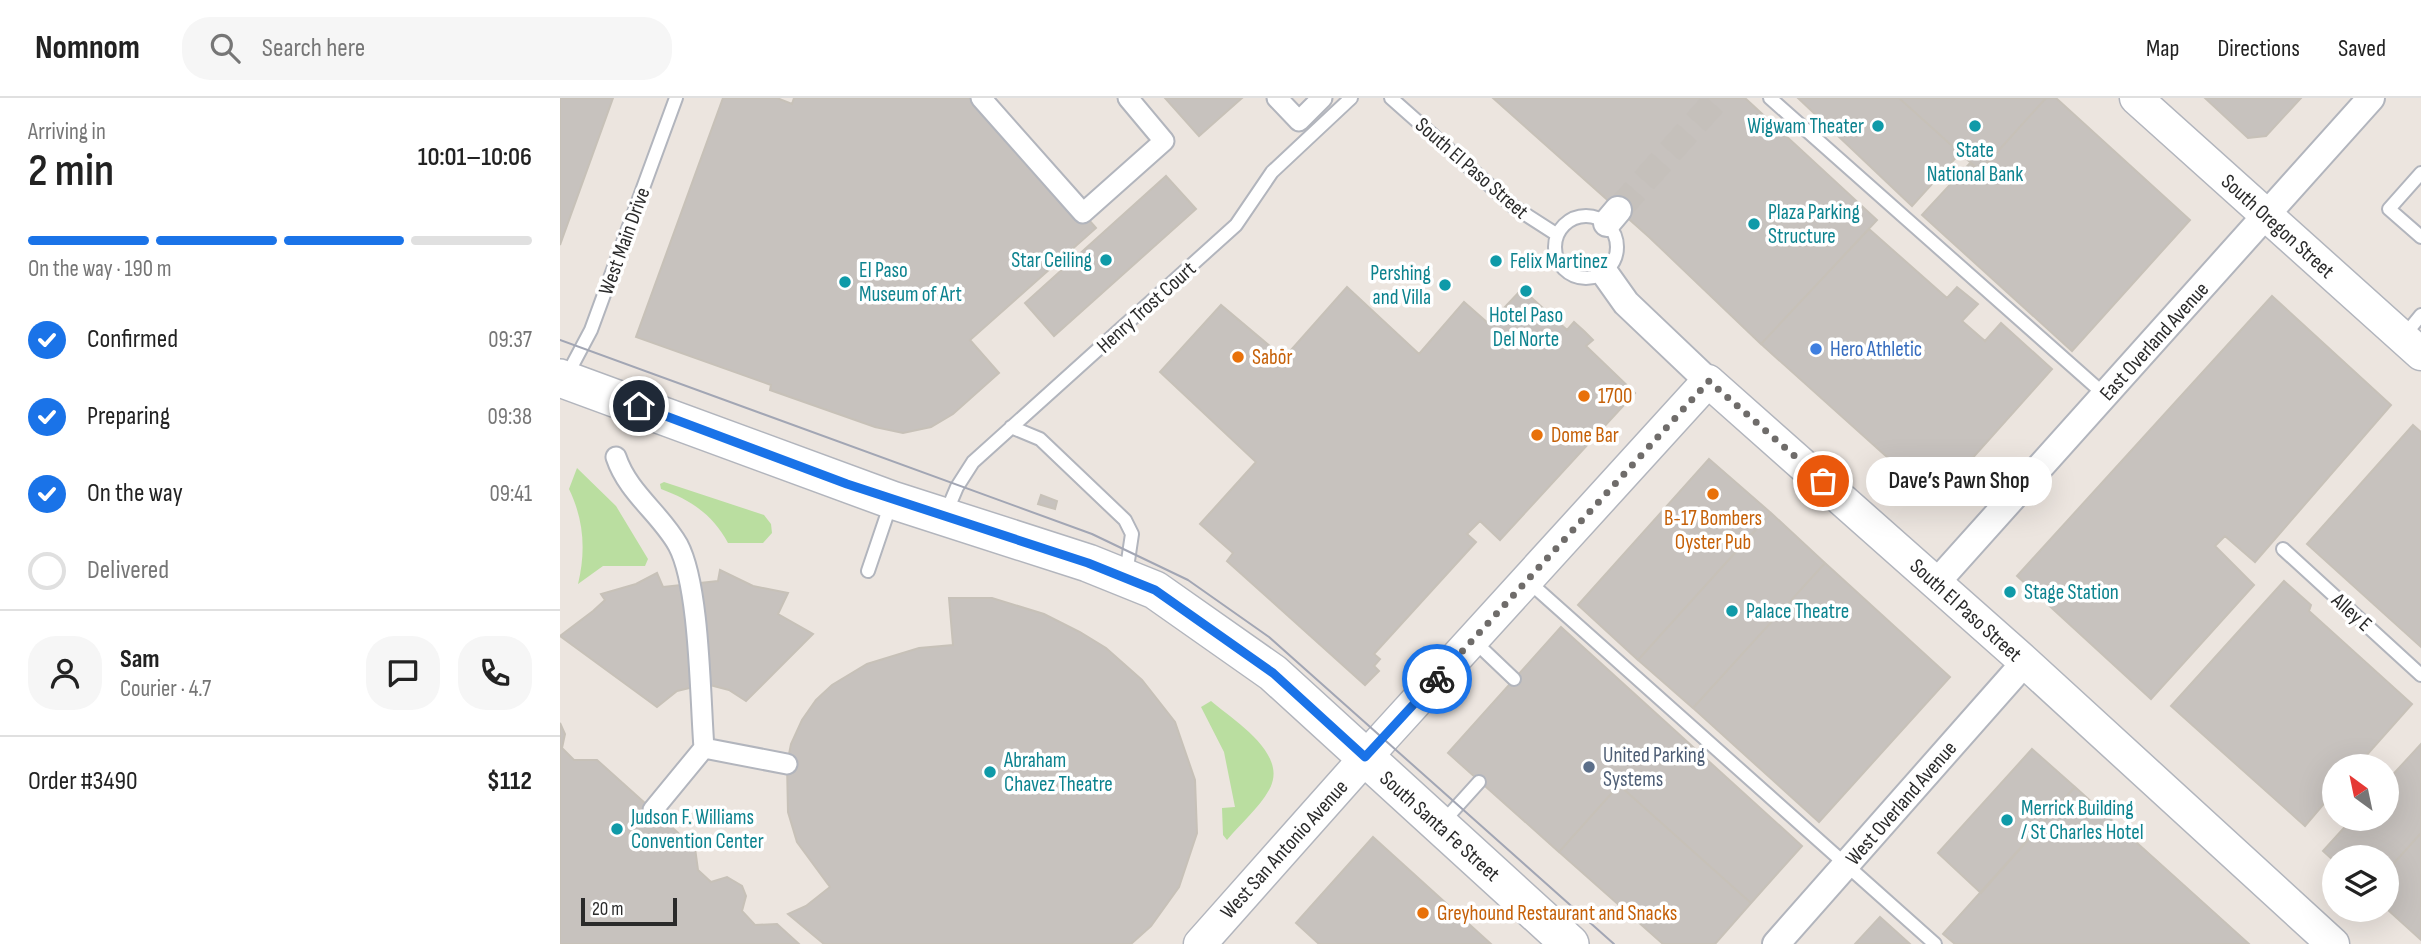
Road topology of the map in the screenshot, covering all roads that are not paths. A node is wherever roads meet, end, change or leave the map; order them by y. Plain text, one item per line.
1 (676, 98) edge
2 (981, 98) edge
3 (1128, 98) edge
4 (1277, 98) edge
5 (1322, 98) edge
6 (1351, 98) edge
7 (1391, 98) edge
8 (1770, 98) edge
9 (2136, 98) edge
10 (2371, 98) edge
11 (2421, 173) edge
12 (2267, 215) junction
13 (1556, 234) junction
14 (2421, 237) edge
15 (1604, 272) junction
16 (2415, 336) edge
17 (562, 379) edge
18 (1709, 381) junction
19 (2105, 396) junction
20 (1011, 427) junction
21 (616, 457) dead end
22 (892, 500) junction
23 (944, 516) junction
24 (2283, 549) dead end
25 (868, 571) dead end
26 (1125, 577) junction
27 (1527, 580) junction
28 (1936, 583) junction
29 (1472, 640) junction
30 (2025, 662) junction
31 (2421, 676) edge
32 (1514, 679) dead end
33 (704, 748) junction
34 (1365, 757) junction
35 (787, 764) dead end
36 (1479, 782) dead end
37 (653, 810) dead end
38 (1440, 826) junction
39 (1847, 864) junction
40 (1210, 940) edge
41 (1570, 944) edge
42 (1776, 944) edge
43 (1935, 944) edge
44 (2333, 944) edge

1 - 17 lane, West Main Drive
2 - 3 street
4 - 5 street
6 - 20 lane, Henry Trost Court
7 - 13 lane, South El Paso Street
8 - 19 lane
9 - 12 street, South Oregon Street
10 - 12 street, East Overland Avenue
11 - 14 lane
12 - 16 street, South Oregon Street
12 - 19 street, East Overland Avenue
13 - 15 lane
13 - 15 lane
15 - 18 street, South El Paso Street
17 - 22 main road, South Santa Fe Street
18 - 27 street, West San Antonio Avenue
18 - 28 street, South El Paso Street
19 - 28 street, East Overland Avenue
20 - 23 lane, Henry Trost Court
20 - 26 lane
21 - 33 street
22 - 23 main road, South Santa Fe Street
22 - 25 lane
23 - 26 main road, South Santa Fe Street
24 - 31 lane, Alley E
26 - 34 main road, South Santa Fe Street
27 - 29 street, West San Antonio Avenue
27 - 39 lane
28 - 30 street, South El Paso Street
29 - 32 lane
29 - 34 street, West San Antonio Avenue
30 - 39 street, West Overland Avenue
30 - 44 street, South El Paso Street
33 - 35 street
33 - 37 street
34 - 38 main road, South Santa Fe Street
34 - 40 street, West San Antonio Avenue
36 - 38 lane
38 - 41 main road, South Santa Fe Street
39 - 42 street, West Overland Avenue
39 - 43 lane

